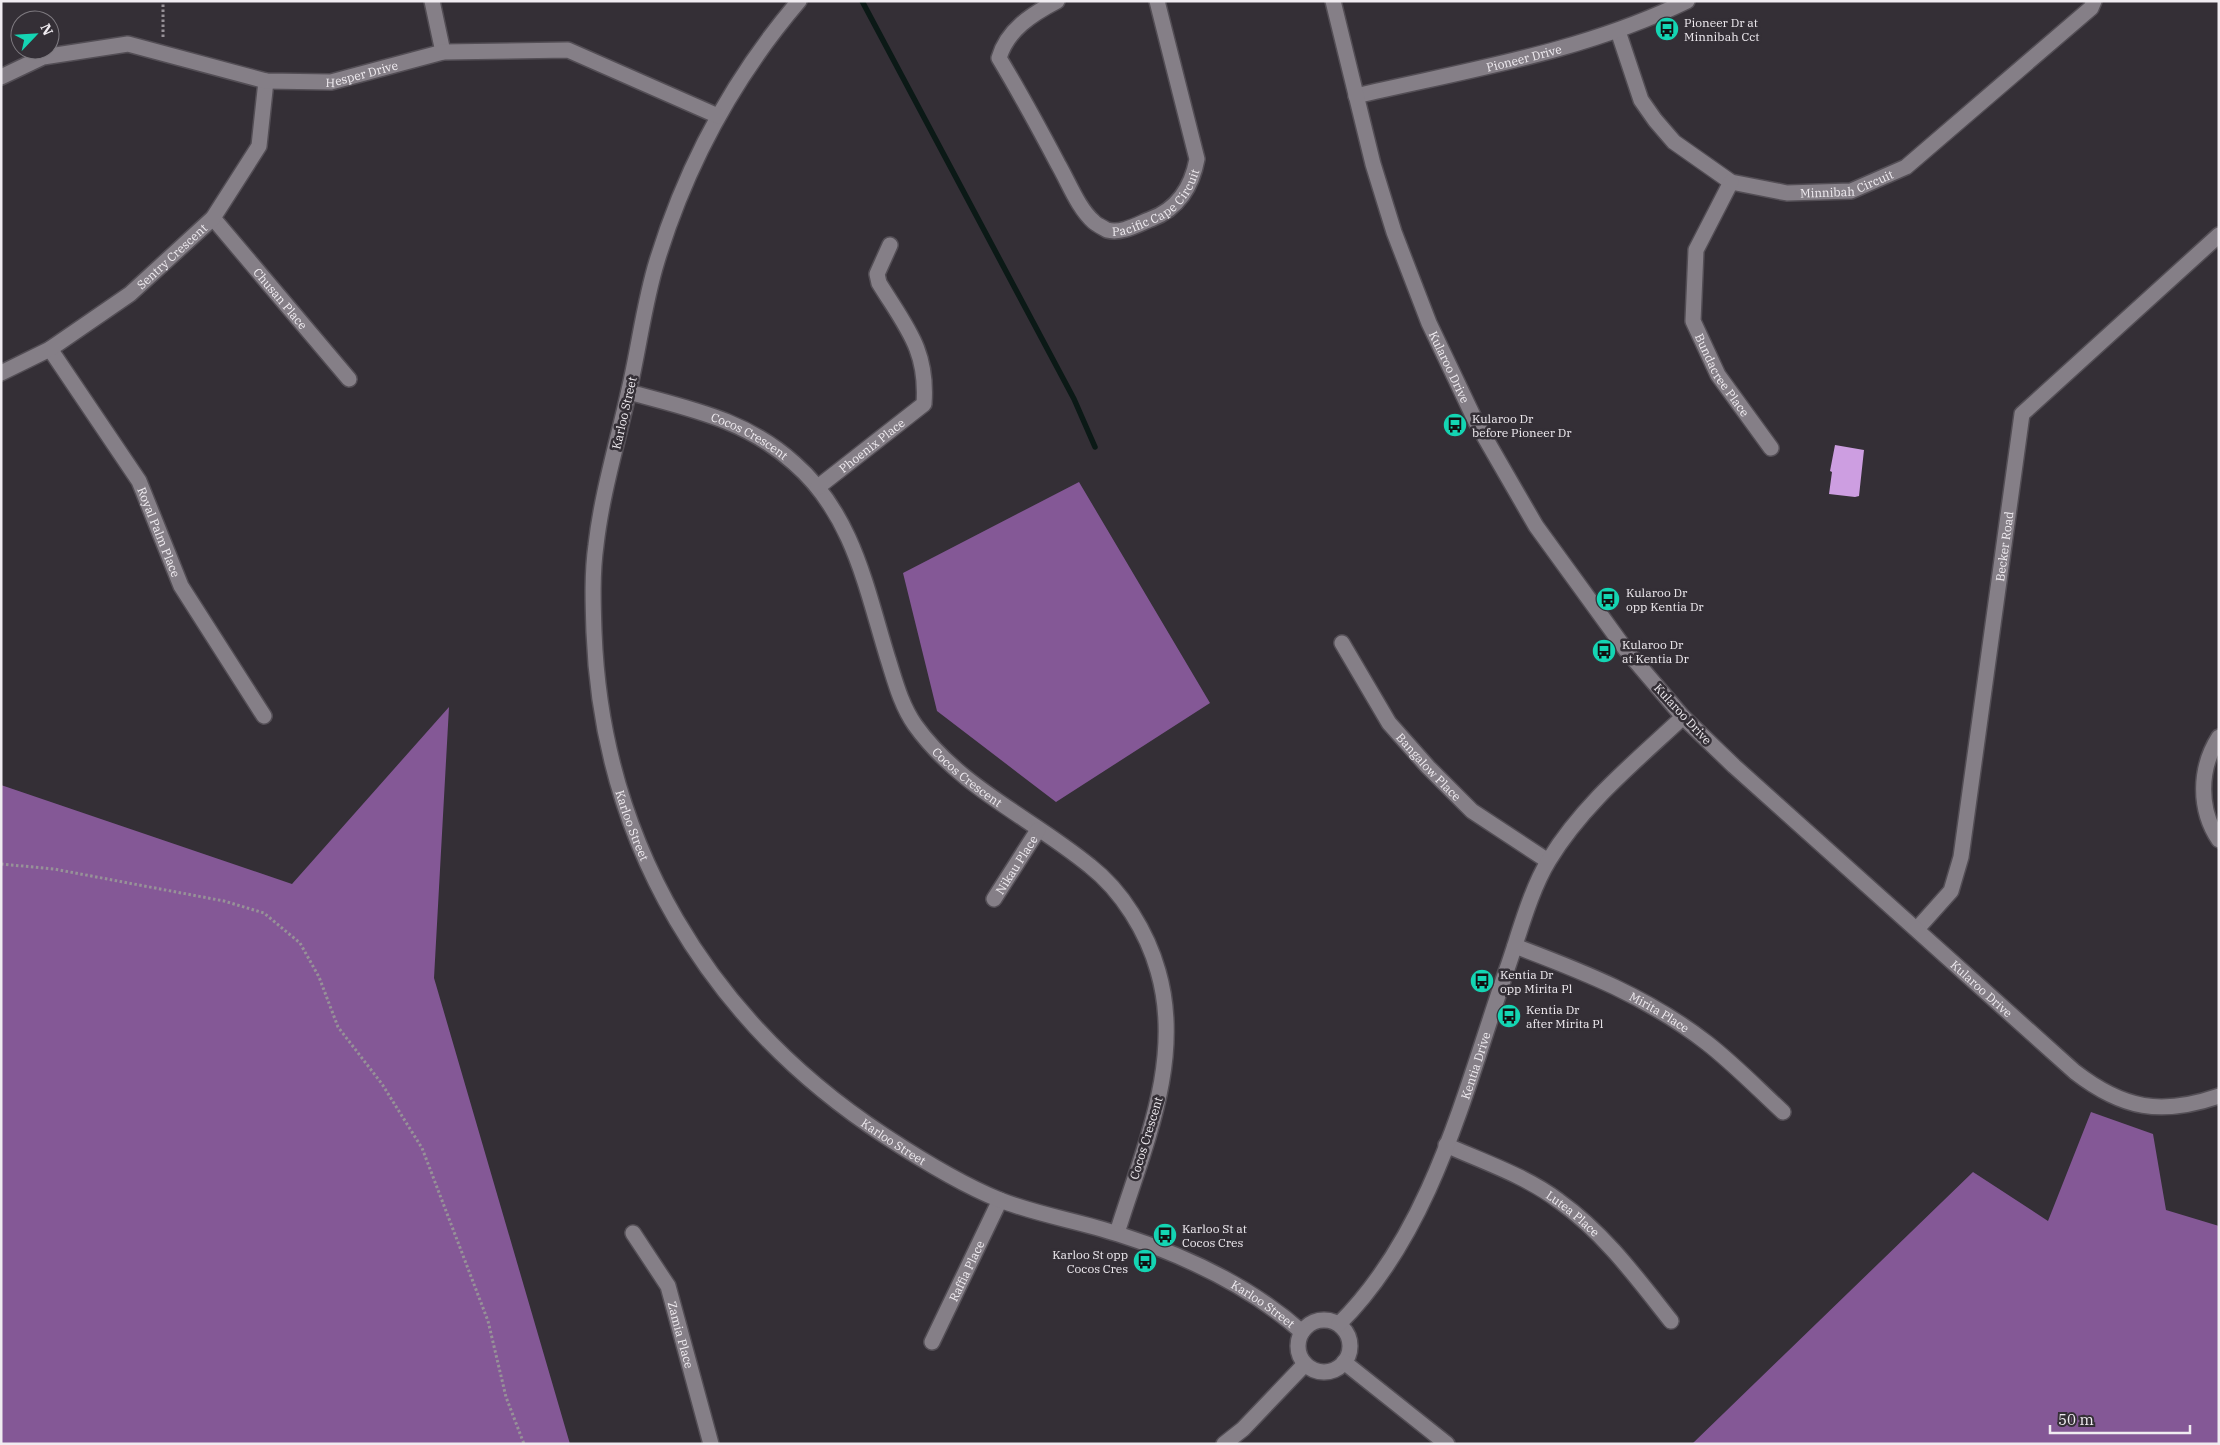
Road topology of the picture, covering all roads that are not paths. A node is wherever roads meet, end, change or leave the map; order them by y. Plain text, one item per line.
1 (432, 1) edge
2 (799, 1) edge
3 (1057, 1) edge
4 (1157, 1) edge
5 (1333, 1) edge
6 (1686, 1) edge
7 (2094, 1) edge
8 (1618, 31) junction
9 (442, 52) junction
10 (1, 77) edge
11 (266, 82) junction
12 (1356, 96) junction
13 (718, 116) junction
14 (1731, 182) junction
15 (213, 218) junction
16 (2219, 235) edge
17 (890, 245) dead end
18 (50, 349) junction
19 (1, 372) edge
20 (349, 379) dead end
21 (629, 392) junction
22 (1771, 448) dead end
23 (818, 487) junction
24 (1342, 643) dead end
25 (264, 716) dead end
26 (1683, 717) junction
27 (2219, 737) edge
28 (1038, 830) junction
29 (2219, 840) edge
30 (1548, 861) junction
31 (994, 899) dead end
32 (1917, 930) junction
33 (1515, 946) junction
34 (2219, 1096) edge
35 (1783, 1112) dead end
36 (1446, 1145) junction
37 (1000, 1200) junction
38 (633, 1232) dead end
39 (1117, 1233) junction
40 (1671, 1321) dead end
41 (1339, 1324) junction
42 (1302, 1332) junction
43 (932, 1342) dead end
44 (1344, 1362) junction
45 (1305, 1364) junction
46 (711, 1444) edge
47 (1224, 1444) edge
48 (1447, 1444) edge

1 - 9 street
2 - 13 street, Karloo Street
3 - 4 street, Pacific Cape Circuit
5 - 12 street, Kularoo Drive
6 - 8 street, Pioneer Drive
7 - 14 street, Minnibah Circuit
8 - 12 street, Pioneer Drive
8 - 14 street, Minnibah Circuit
9 - 11 street, Hesper Drive
9 - 13 street, Hesper Drive
10 - 11 street, Hesper Drive
11 - 15 street, Sentry Crescent
12 - 26 street, Kularoo Drive
13 - 21 street, Karloo Street
14 - 22 street, Bundacree Place
15 - 18 street, Sentry Crescent
15 - 20 street, Chusan Place
16 - 32 street, Becker Road
17 - 23 street, Phoenix Place
18 - 19 street, Sentry Crescent
18 - 25 street, Royal Palm Place
21 - 23 street, Cocos Crescent
21 - 37 street, Karloo Street
23 - 28 street, Cocos Crescent
24 - 30 street, Bangalow Place
26 - 30 street, Kentia Drive
26 - 32 street, Kularoo Drive
27 - 29 street
28 - 31 street, Nikau Place
28 - 39 street, Cocos Crescent
30 - 33 street, Kentia Drive
32 - 34 street, Kularoo Drive
33 - 35 street, Mirita Place
33 - 36 street, Kentia Drive
36 - 40 street, Lutea Place
36 - 41 street, Kentia Drive
37 - 39 street, Karloo Street
37 - 43 street, Raffia Place
38 - 46 street, Zamia Place
39 - 42 street, Karloo Street
41 - 42 street
41 - 44 street
42 - 45 street
44 - 45 street
44 - 48 street
45 - 47 street

